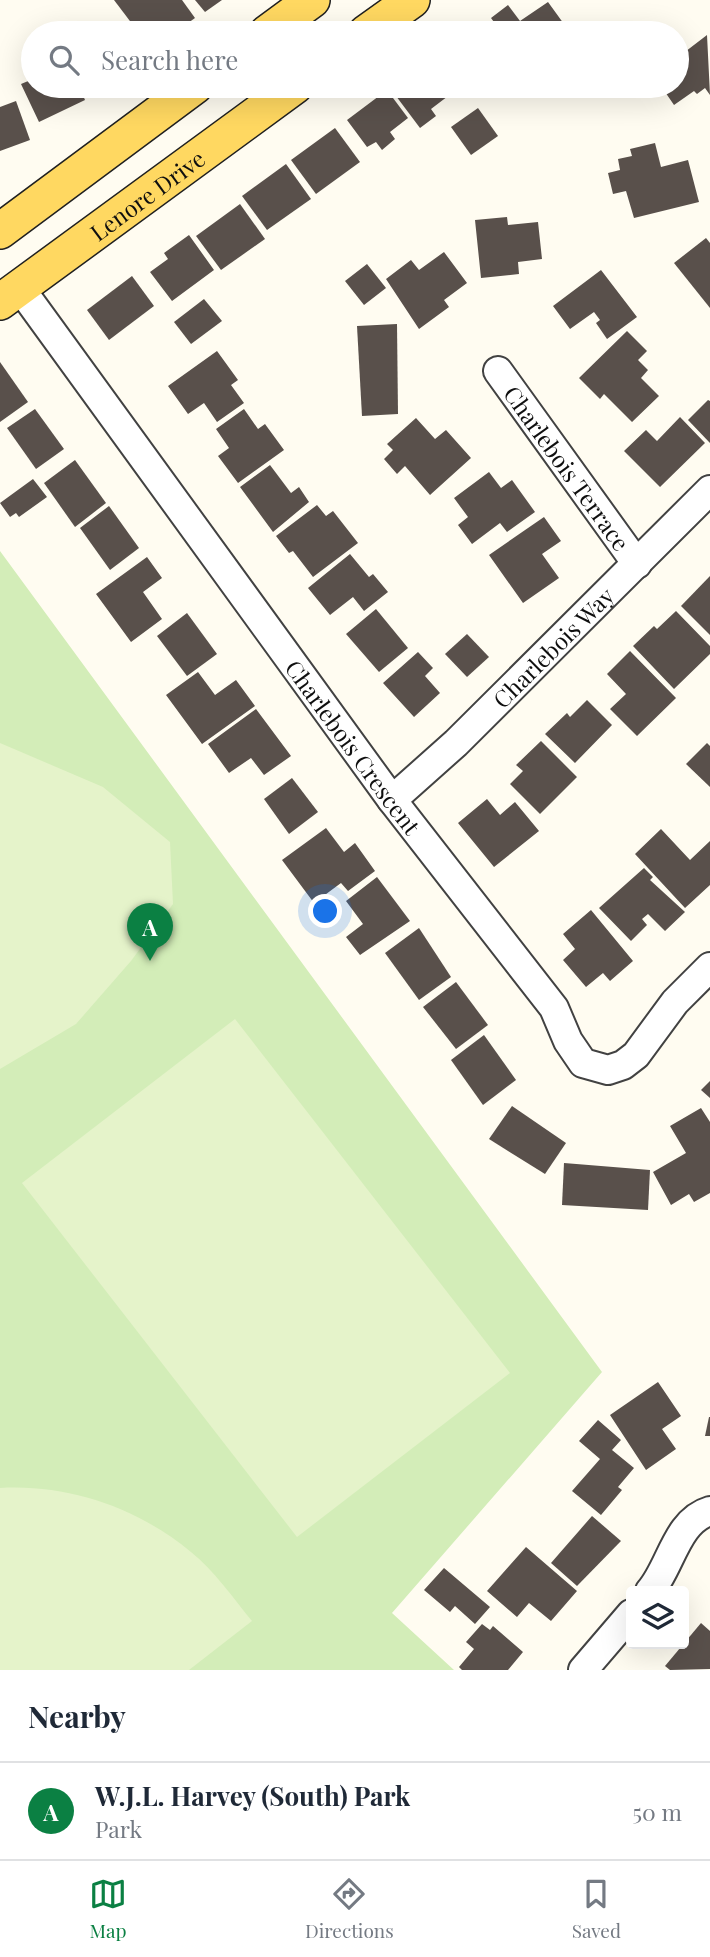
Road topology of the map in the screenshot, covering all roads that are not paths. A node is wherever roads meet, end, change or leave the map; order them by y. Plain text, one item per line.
1 (312, 0) edge
2 (412, 0) edge
3 (283, 21) edge
4 (383, 21) edge
5 (179, 98) edge
6 (279, 98) edge
7 (0, 231) edge
8 (10, 295) edge
9 (498, 371) dead end
10 (710, 490) edge
11 (637, 565) junction
12 (392, 800) junction
13 (710, 967) edge
14 (710, 1511) edge
15 (654, 1586) edge
16 (626, 1620) edge
17 (583, 1670) edge

1 - 3 main road
2 - 4 main road
5 - 7 main road
6 - 8 main road, Lenore Drive
8 - 12 street, Charlebois Crescent
9 - 11 street, Charlebois Terrace
10 - 11 street, Charlebois Way
11 - 12 street, Charlebois Way
12 - 13 street, Charlebois Crescent
14 - 15 street
16 - 17 street

